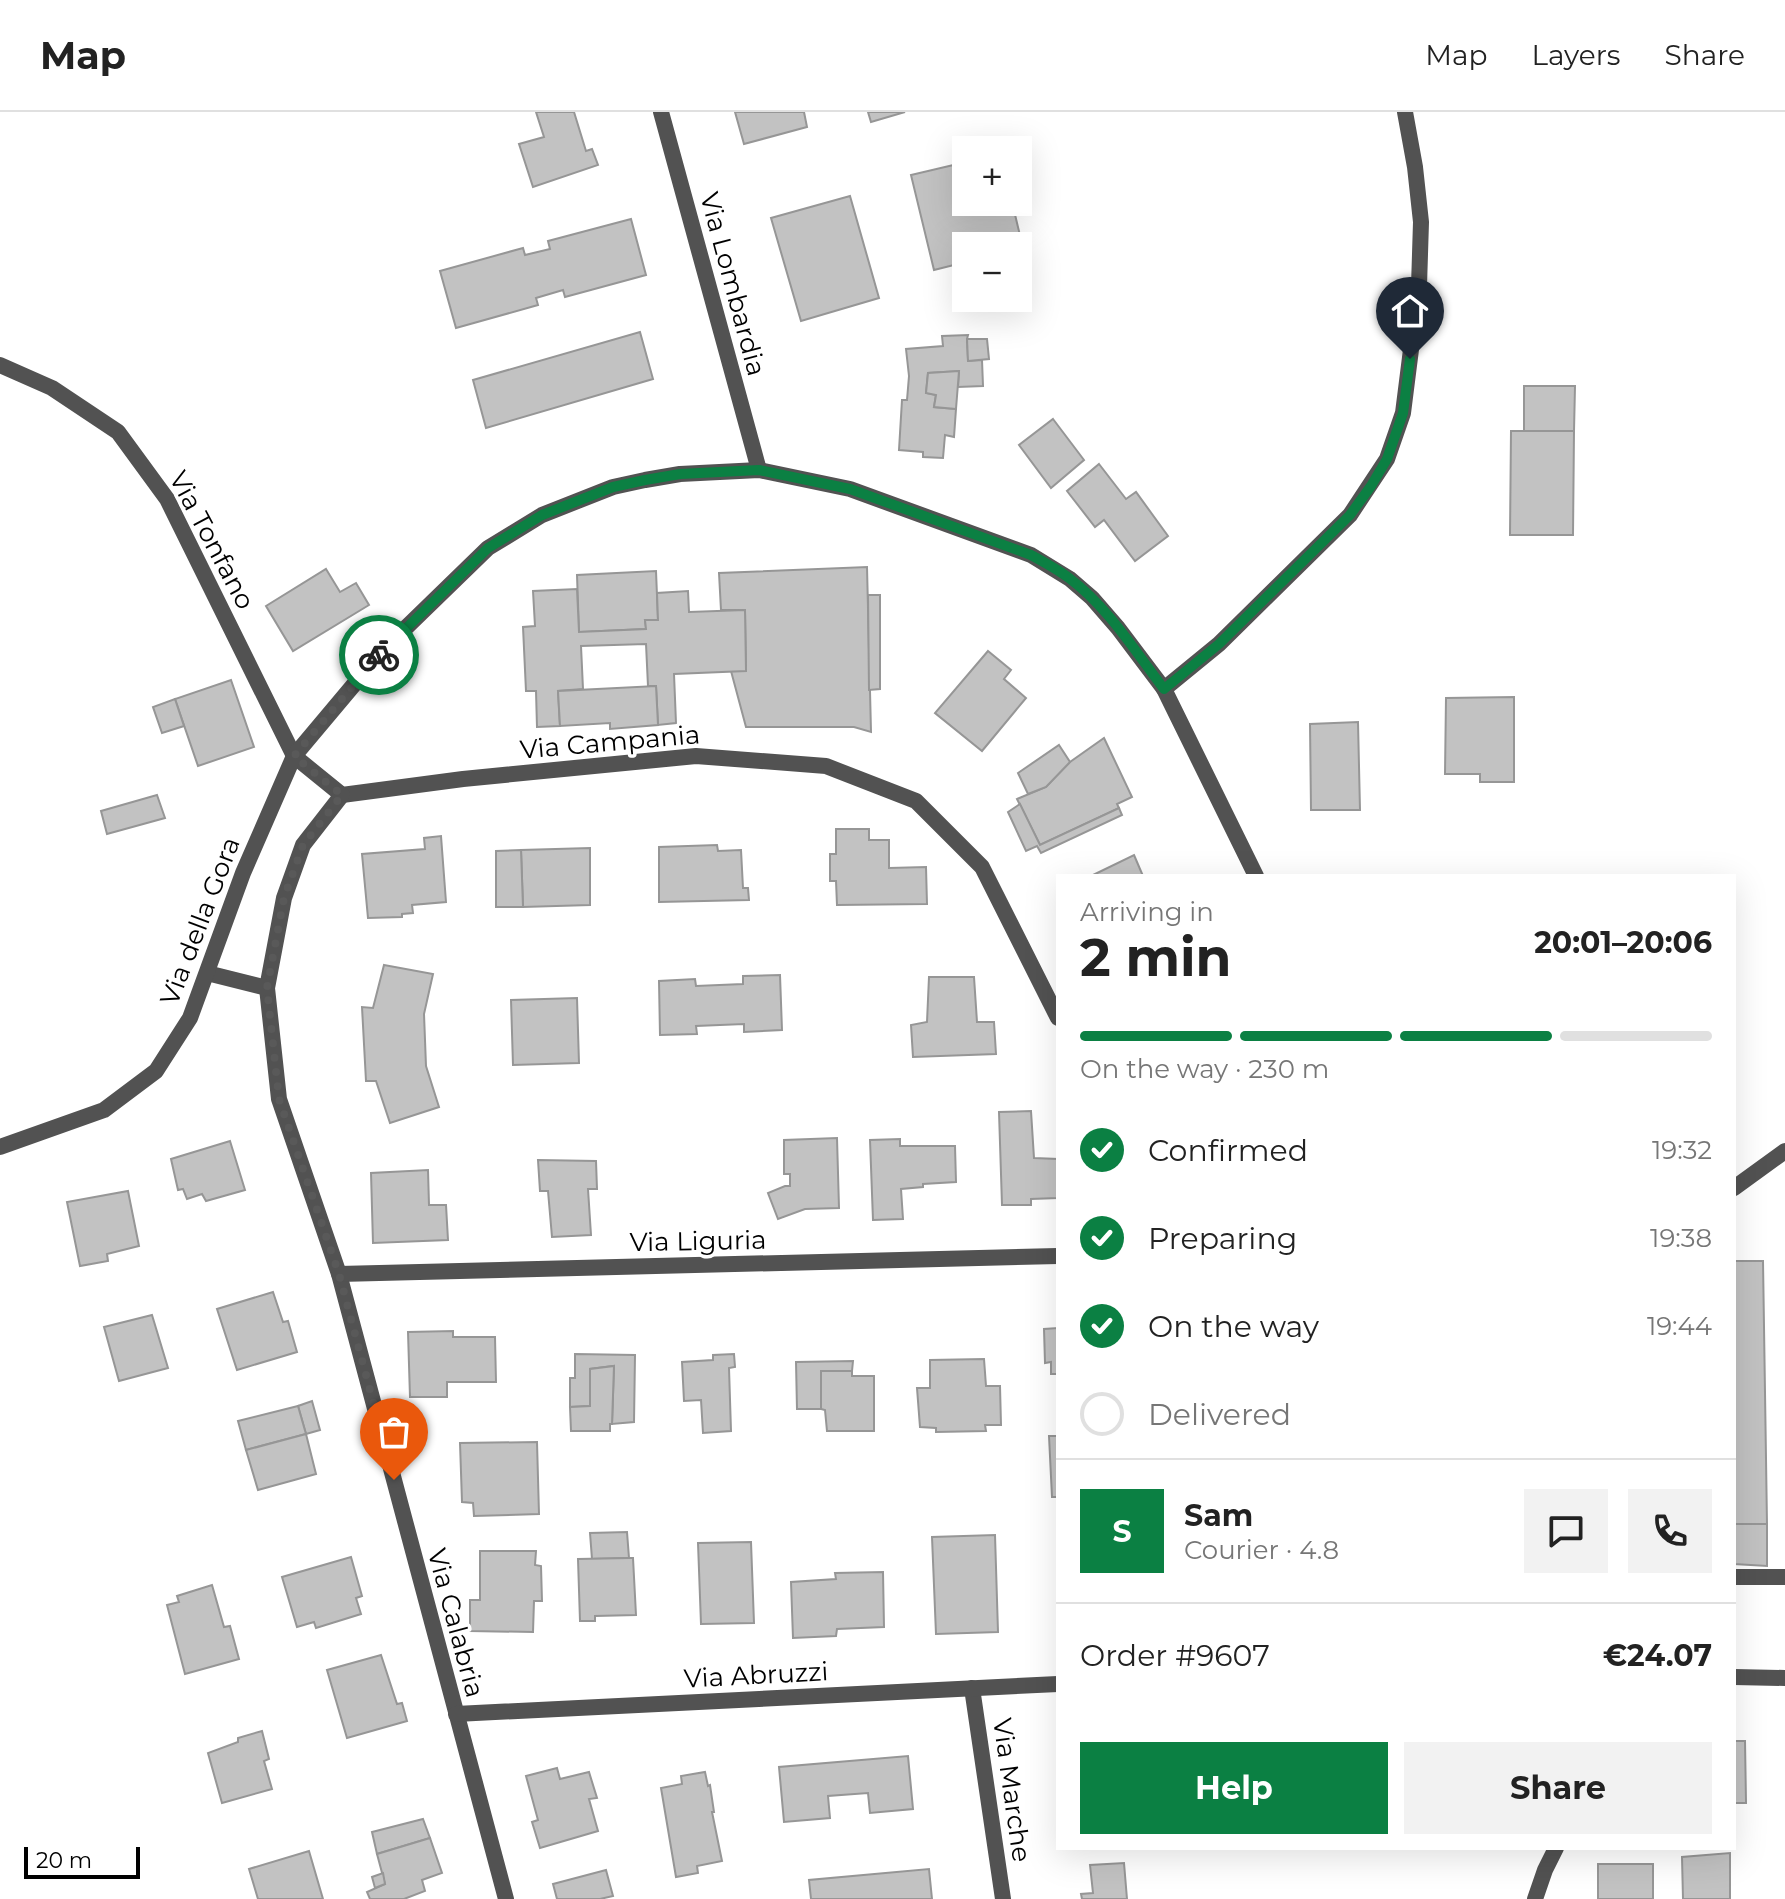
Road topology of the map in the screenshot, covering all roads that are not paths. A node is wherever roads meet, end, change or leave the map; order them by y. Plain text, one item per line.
1 (661, 112) edge
2 (1405, 112) edge
3 (0, 365) edge
4 (759, 470) junction
5 (1164, 689) junction
6 (294, 756) junction
7 (342, 795) junction
8 (1255, 874) edge
9 (207, 973) junction
10 (267, 988) junction
11 (1056, 1014) edge
12 (0, 1147) edge
13 (1785, 1151) edge
14 (1736, 1187) edge
15 (1056, 1256) edge
16 (339, 1274) junction
17 (1736, 1577) edge
18 (1785, 1577) edge
19 (1736, 1677) edge
20 (1785, 1678) edge
21 (1056, 1684) edge
22 (972, 1688) junction
23 (456, 1714) junction
24 (1555, 1850) edge
25 (506, 1899) edge
26 (1003, 1899) edge
27 (1535, 1899) edge

1 - 4 street, Via Lombardia
2 - 5 street
3 - 6 street, Via Tonfano
4 - 5 street, Via della Gora
4 - 6 street, Via della Gora
5 - 8 street, Via della Gora
6 - 7 street
6 - 9 street, Via della Gora
7 - 10 street, Via Calabria
7 - 11 street, Via Campania
9 - 10 street
9 - 12 street, Via della Gora
10 - 16 street, Via Calabria
13 - 14 street
15 - 16 street, Via Liguria
16 - 23 street, Via Calabria
17 - 18 street
19 - 20 street
21 - 22 street, Via Abruzzi
22 - 23 street, Via Abruzzi
22 - 26 street, Via Marche
23 - 25 street, Via Calabria
24 - 27 street

